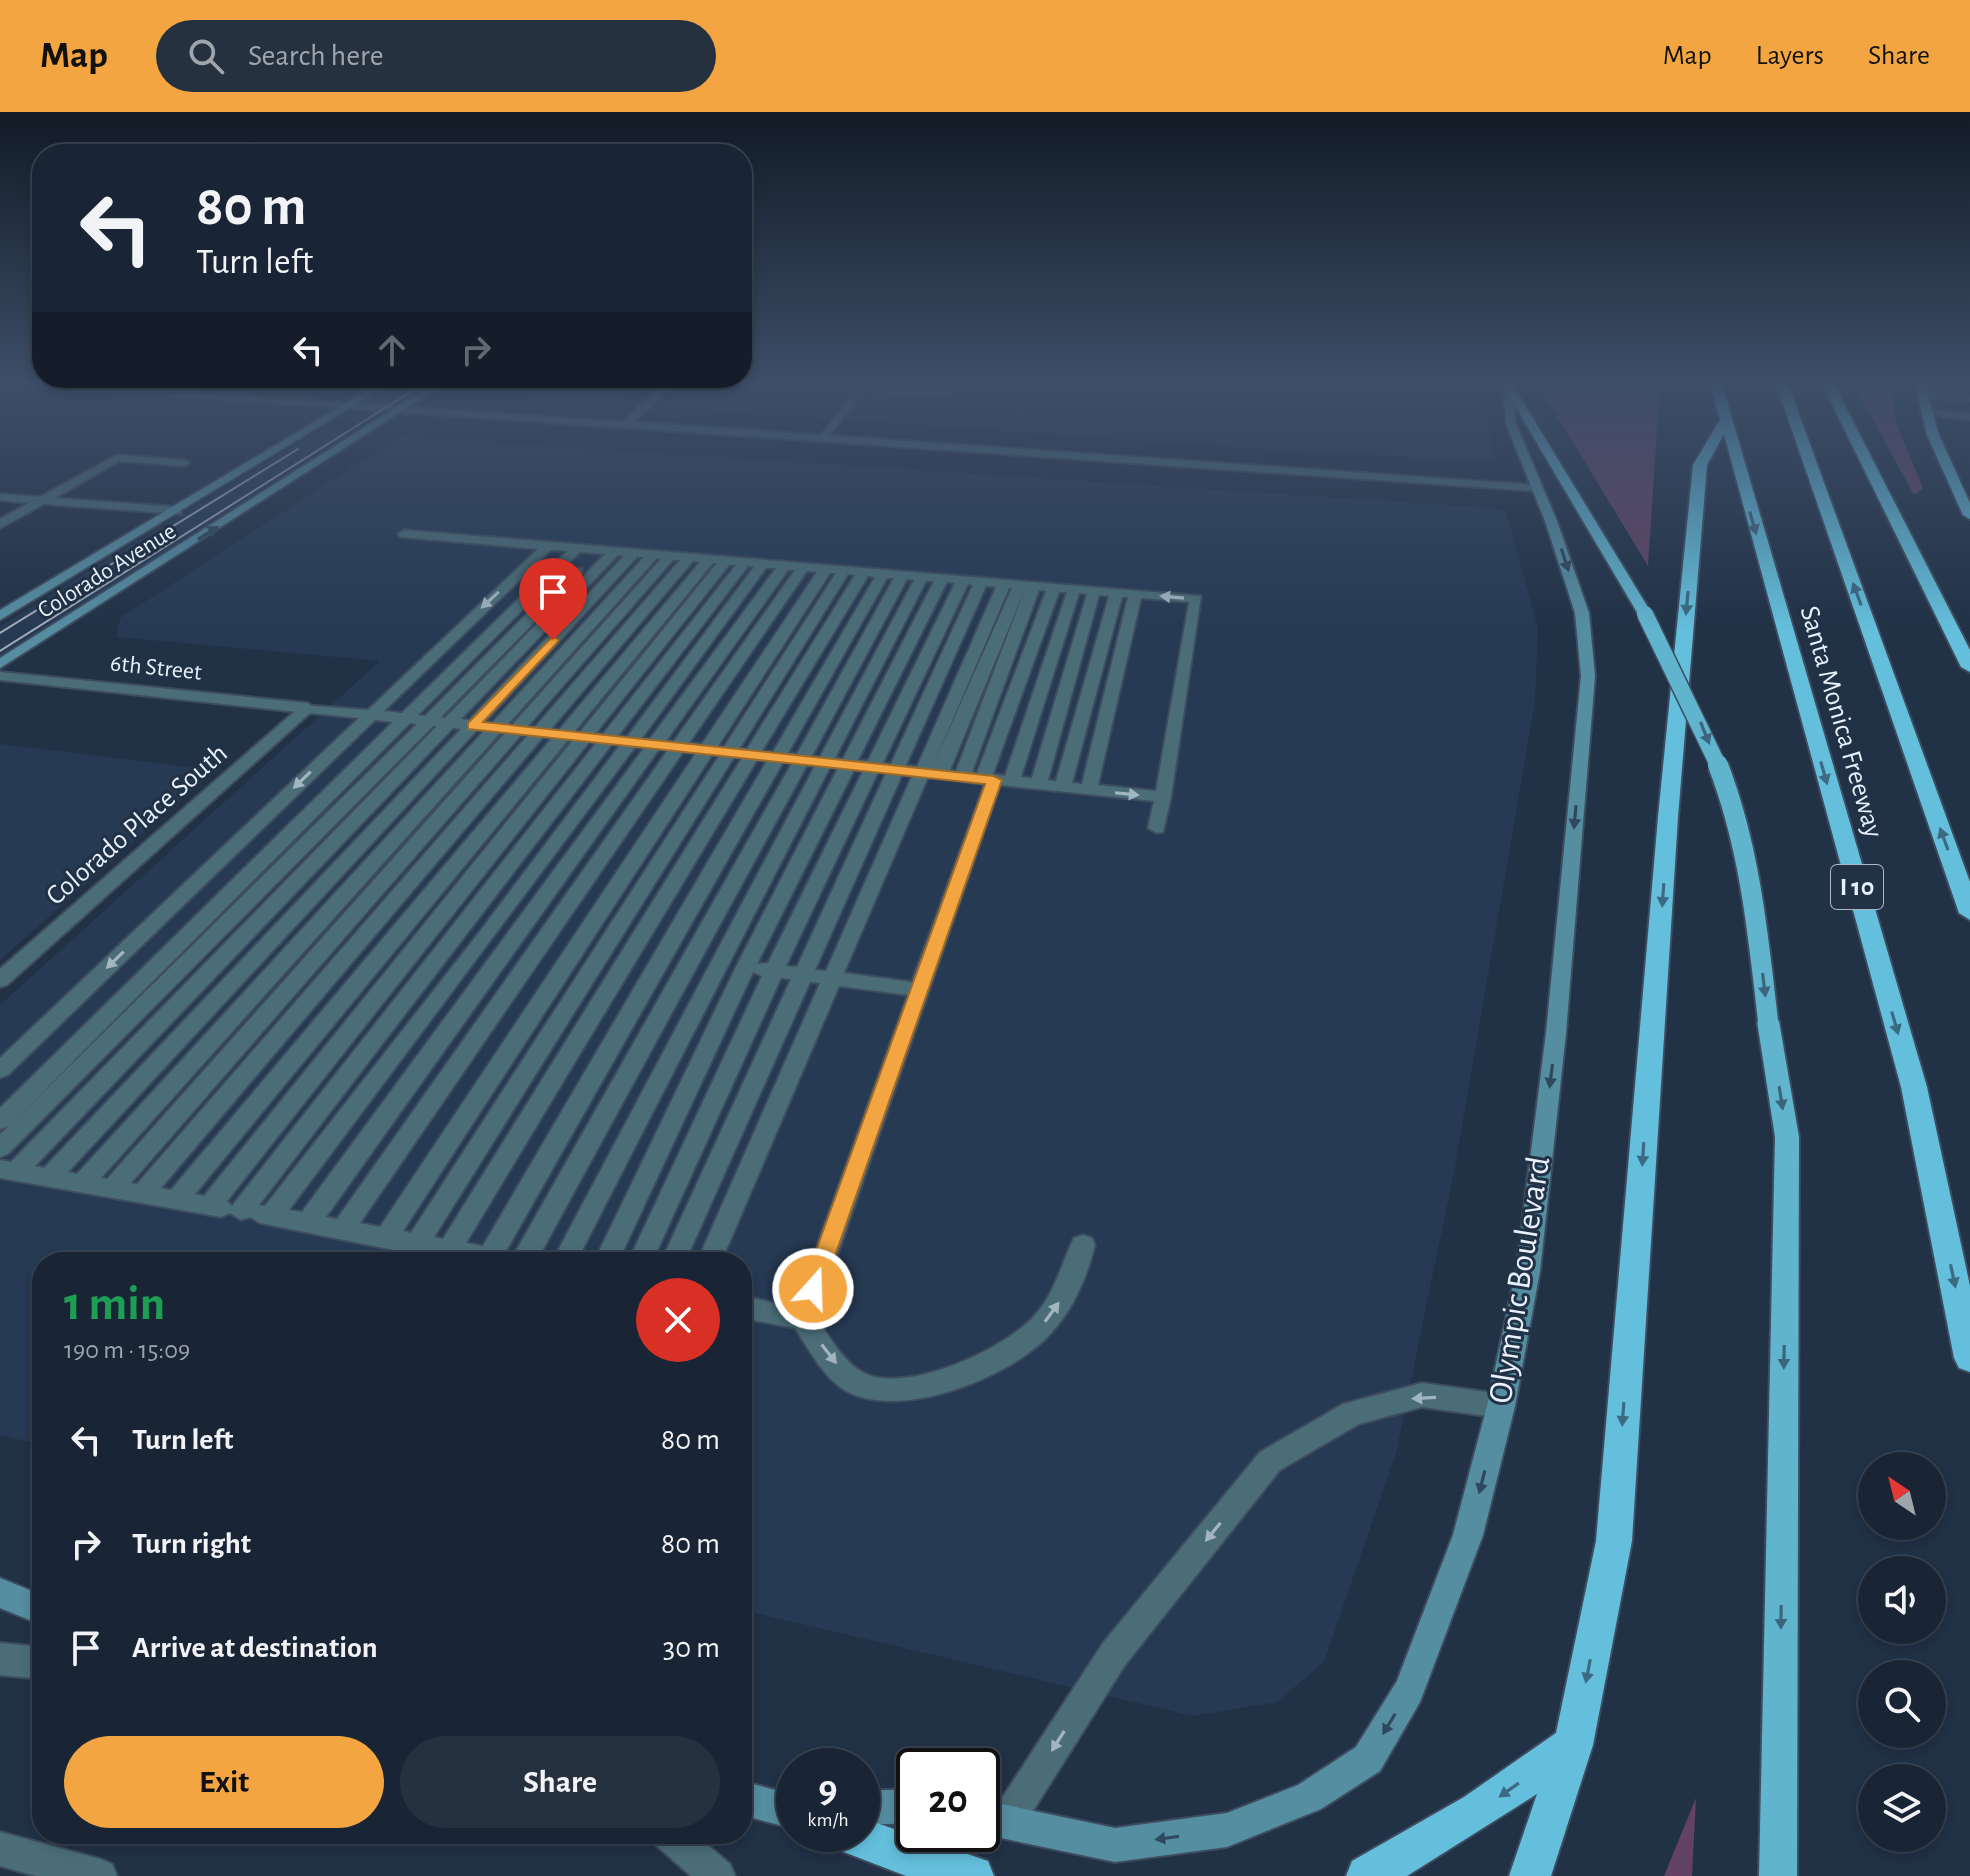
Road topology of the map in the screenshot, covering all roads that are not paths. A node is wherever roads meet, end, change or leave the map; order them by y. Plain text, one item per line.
1 (102, 466) edge
2 (249, 466) edge
3 (309, 466) edge
4 (1234, 466) edge
5 (1528, 466) edge
6 (1557, 466) edge
7 (1700, 466) edge
8 (1738, 466) edge
9 (1811, 466) edge
10 (1869, 466) edge
11 (1945, 466) edge
12 (1536, 488) junction
13 (0, 497) edge
14 (42, 501) junction
15 (177, 511) junction
16 (1970, 515) edge
17 (0, 524) edge
18 (404, 534) dead end
19 (547, 547) junction
20 (576, 549) junction
21 (604, 552) junction
22 (660, 557) junction
23 (735, 563) junction
24 (783, 567) junction
25 (803, 568) junction
26 (844, 571) junction
27 (902, 576) junction
28 (942, 579) junction
29 (972, 582) junction
30 (1019, 585) junction
31 (1054, 588) junction
32 (1074, 590) junction
33 (1094, 591) junction
34 (1116, 593) junction
35 (1135, 594) junction
36 (0, 616) edge
37 (0, 664) edge
38 (1970, 667) edge
39 (0, 676) edge
40 (307, 708) junction
41 (369, 715) junction
42 (407, 719) junction
43 (428, 721) junction
44 (451, 723) junction
45 (473, 726) junction
46 (496, 728) junction
47 (516, 730) junction
48 (540, 733) junction
49 (564, 735) junction
50 (585, 737) junction
51 (608, 740) junction
52 (629, 742) junction
53 (656, 745) junction
54 (681, 747) junction
55 (706, 750) junction
56 (728, 752) junction
57 (753, 754) junction
58 (779, 758) junction
59 (813, 761) junction
60 (849, 765) junction
61 (873, 767) junction
62 (897, 770) junction
63 (931, 773) junction
64 (962, 776) junction
65 (996, 780) junction
66 (1039, 784) junction
67 (1063, 787) junction
68 (1089, 790) junction
69 (1163, 797) junction
70 (1157, 828) dead end
71 (183, 895) junction
72 (222, 900) junction
73 (248, 904) junction
74 (272, 906) junction
75 (298, 910) junction
76 (327, 913) junction
77 (1970, 913) edge
78 (352, 917) junction
79 (377, 920) junction
80 (408, 924) junction
81 (432, 927) junction
82 (460, 931) junction
83 (488, 934) junction
84 (515, 938) junction
85 (543, 941) junction
86 (577, 946) junction
87 (606, 949) junction
88 (632, 953) junction
89 (661, 956) junction
90 (688, 960) junction
91 (717, 964) junction
92 (746, 967) junction
93 (774, 971) junction
94 (805, 975) junction
95 (833, 978) junction
96 (0, 980) edge
97 (920, 990) junction
98 (0, 1070) edge
99 (0, 1121) edge
100 (0, 1148) edge
101 (8, 1170) edge
102 (49, 1178) junction
103 (82, 1183) junction
104 (113, 1188) junction
105 (142, 1194) junction
106 (176, 1200) junction
107 (209, 1206) junction
108 (241, 1211) junction
109 (271, 1216) junction
110 (308, 1223) junction
111 (342, 1230) junction
112 (386, 1238) junction
113 (416, 1245) junction
114 (1083, 1245) dead end
115 (448, 1251) junction
116 (454, 1252) edge
117 (506, 1252) edge
118 (528, 1252) edge
119 (569, 1252) edge
120 (611, 1252) edge
121 (645, 1252) edge
122 (678, 1252) edge
123 (713, 1252) edge
124 (752, 1309) edge
125 (803, 1319) junction
126 (1970, 1358) edge
127 (1501, 1406) junction
128 (0, 1593) edge
129 (32, 1606) edge
130 (0, 1659) edge
131 (32, 1662) edge
132 (1573, 1745) junction
133 (752, 1801) edge
134 (776, 1807) edge
135 (1000, 1812) edge
136 (1000, 1820) edge
137 (681, 1844) edge
138 (880, 1845) edge
139 (0, 1849) edge
140 (100, 1876) edge
141 (718, 1876) edge
142 (973, 1876) edge
143 (1367, 1876) edge
144 (1530, 1876) edge
145 (1778, 1876) edge

1 - 14 street
2 - 15 main road, Colorado Avenue
37 -> 3 main road, Colorado Avenue
4 - 12 street
5 - 12 main road, Olympic Boulevard
6 -> 145 highway, bridge
7 -> 132 highway
8 -> 126 highway, Santa Monica Freeway / I 10
77 -> 9 highway, Santa Monica Freeway
10 - 38 highway
11 - 16 highway
12 -> 127 main road, Olympic Boulevard
13 - 14 street
14 - 15 street
14 - 17 street
15 - 36 main road, Colorado Avenue
18 - 19 street
19 - 20 street
19 -> 41 street
20 - 21 street
20 - 42 street
21 - 22 street
21 - 43 street
21 - 44 street
22 - 23 street
22 - 45 street
22 - 46 street
22 - 47 street
22 - 48 street
23 - 24 street
23 - 49 street
23 - 50 street
23 - 51 street
23 - 52 street
24 - 25 street
24 - 53 street
25 - 26 street
25 - 54 street
26 - 27 street
26 - 55 street
26 - 56 street
26 - 57 street
27 - 28 street
27 - 58 street
27 - 59 street
28 - 29 street
28 - 60 street
29 - 30 street
29 - 61 street
29 - 62 street
30 - 31 street
30 - 63 street
30 - 64 street
31 - 32 street
31 - 65 street
32 - 33 street
32 - 65 street
33 - 34 street
33 - 66 street
34 - 35 street
34 - 67 street
35 - 68 street
69 -> 35 street
39 - 40 street, 6th Street
40 - 41 street, 6th Street
40 - 96 street, Colorado Place South
41 - 42 street, 6th Street
41 -> 71 street
42 - 43 street, 6th Street
42 - 72 street
43 - 44 street, 6th Street
43 - 73 street
44 - 45 street, 6th Street
44 - 74 street
45 - 46 street, 6th Street
45 - 75 street
46 - 47 street, 6th Street
46 - 76 street
47 - 48 street, 6th Street
47 - 78 street
48 - 49 street, 6th Street
48 - 79 street
49 - 50 street, 6th Street
49 - 80 street
50 - 51 street, 6th Street
50 - 81 street
51 - 52 street, 6th Street
51 - 82 street
52 - 53 street, 6th Street
52 - 83 street
53 - 54 street, 6th Street
53 - 84 street
54 - 55 street, 6th Street
54 - 85 street
55 - 56 street, 6th Street
55 - 86 street
56 - 57 street, 6th Street
56 - 87 street
57 - 58 street, 6th Street
57 - 88 street
58 - 59 street, 6th Street
58 - 89 street
59 - 60 street, 6th Street
59 - 90 street
59 - 91 street
60 - 61 street, 6th Street
60 - 92 street
61 - 62 street, 6th Street
61 - 93 street
62 - 63 street, 6th Street
62 - 94 street
63 - 64 street, 6th Street
63 - 95 street
64 - 65 street, 6th Street
65 - 66 street, 6th Street
65 - 97 street
66 - 67 street, 6th Street
67 - 68 street, 6th Street
68 -> 69 street, 6th Street
69 - 70 street
71 - 72 street
71 -> 98 street
72 - 73 street
72 - 99 street
73 - 74 street
73 - 100 street
74 - 75 street
74 - 101 street
75 - 76 street
75 - 102 street
76 - 78 street
76 - 103 street
78 - 79 street
78 - 104 street
79 - 80 street
79 - 105 street
80 - 81 street
80 - 106 street
81 - 82 street
81 - 107 street
82 - 83 street
82 - 108 street
83 - 84 street
83 - 109 street
84 - 85 street
84 - 110 street
85 - 86 street
85 - 111 street
86 - 87 street
86 - 112 street
87 - 88 street
87 - 113 street
88 - 89 street
88 - 115 street
89 - 90 street
89 - 117 street
90 - 91 street
90 - 118 street
91 - 92 street
91 - 119 street
92 - 93 street
92 - 120 street
93 - 94 street
93 - 121 street
94 - 95 street
94 - 122 street
95 - 97 street
95 - 123 street
97 - 125 street
101 - 102 street
102 - 103 street
103 - 104 street
104 - 105 street
105 - 106 street
106 - 107 street
107 - 108 street
108 - 109 street
109 - 110 street
110 - 111 street
111 - 112 street
112 - 113 street
113 - 115 street
125 -> 114 street
115 - 116 street
124 - 125 street
127 -> 135 street
127 -> 136 main road, Olympic Boulevard
128 - 129 main road
130 - 131 street
132 -> 143 highway
132 - 144 highway
133 - 134 main road
137 - 141 street
138 - 142 highway
139 - 140 street

